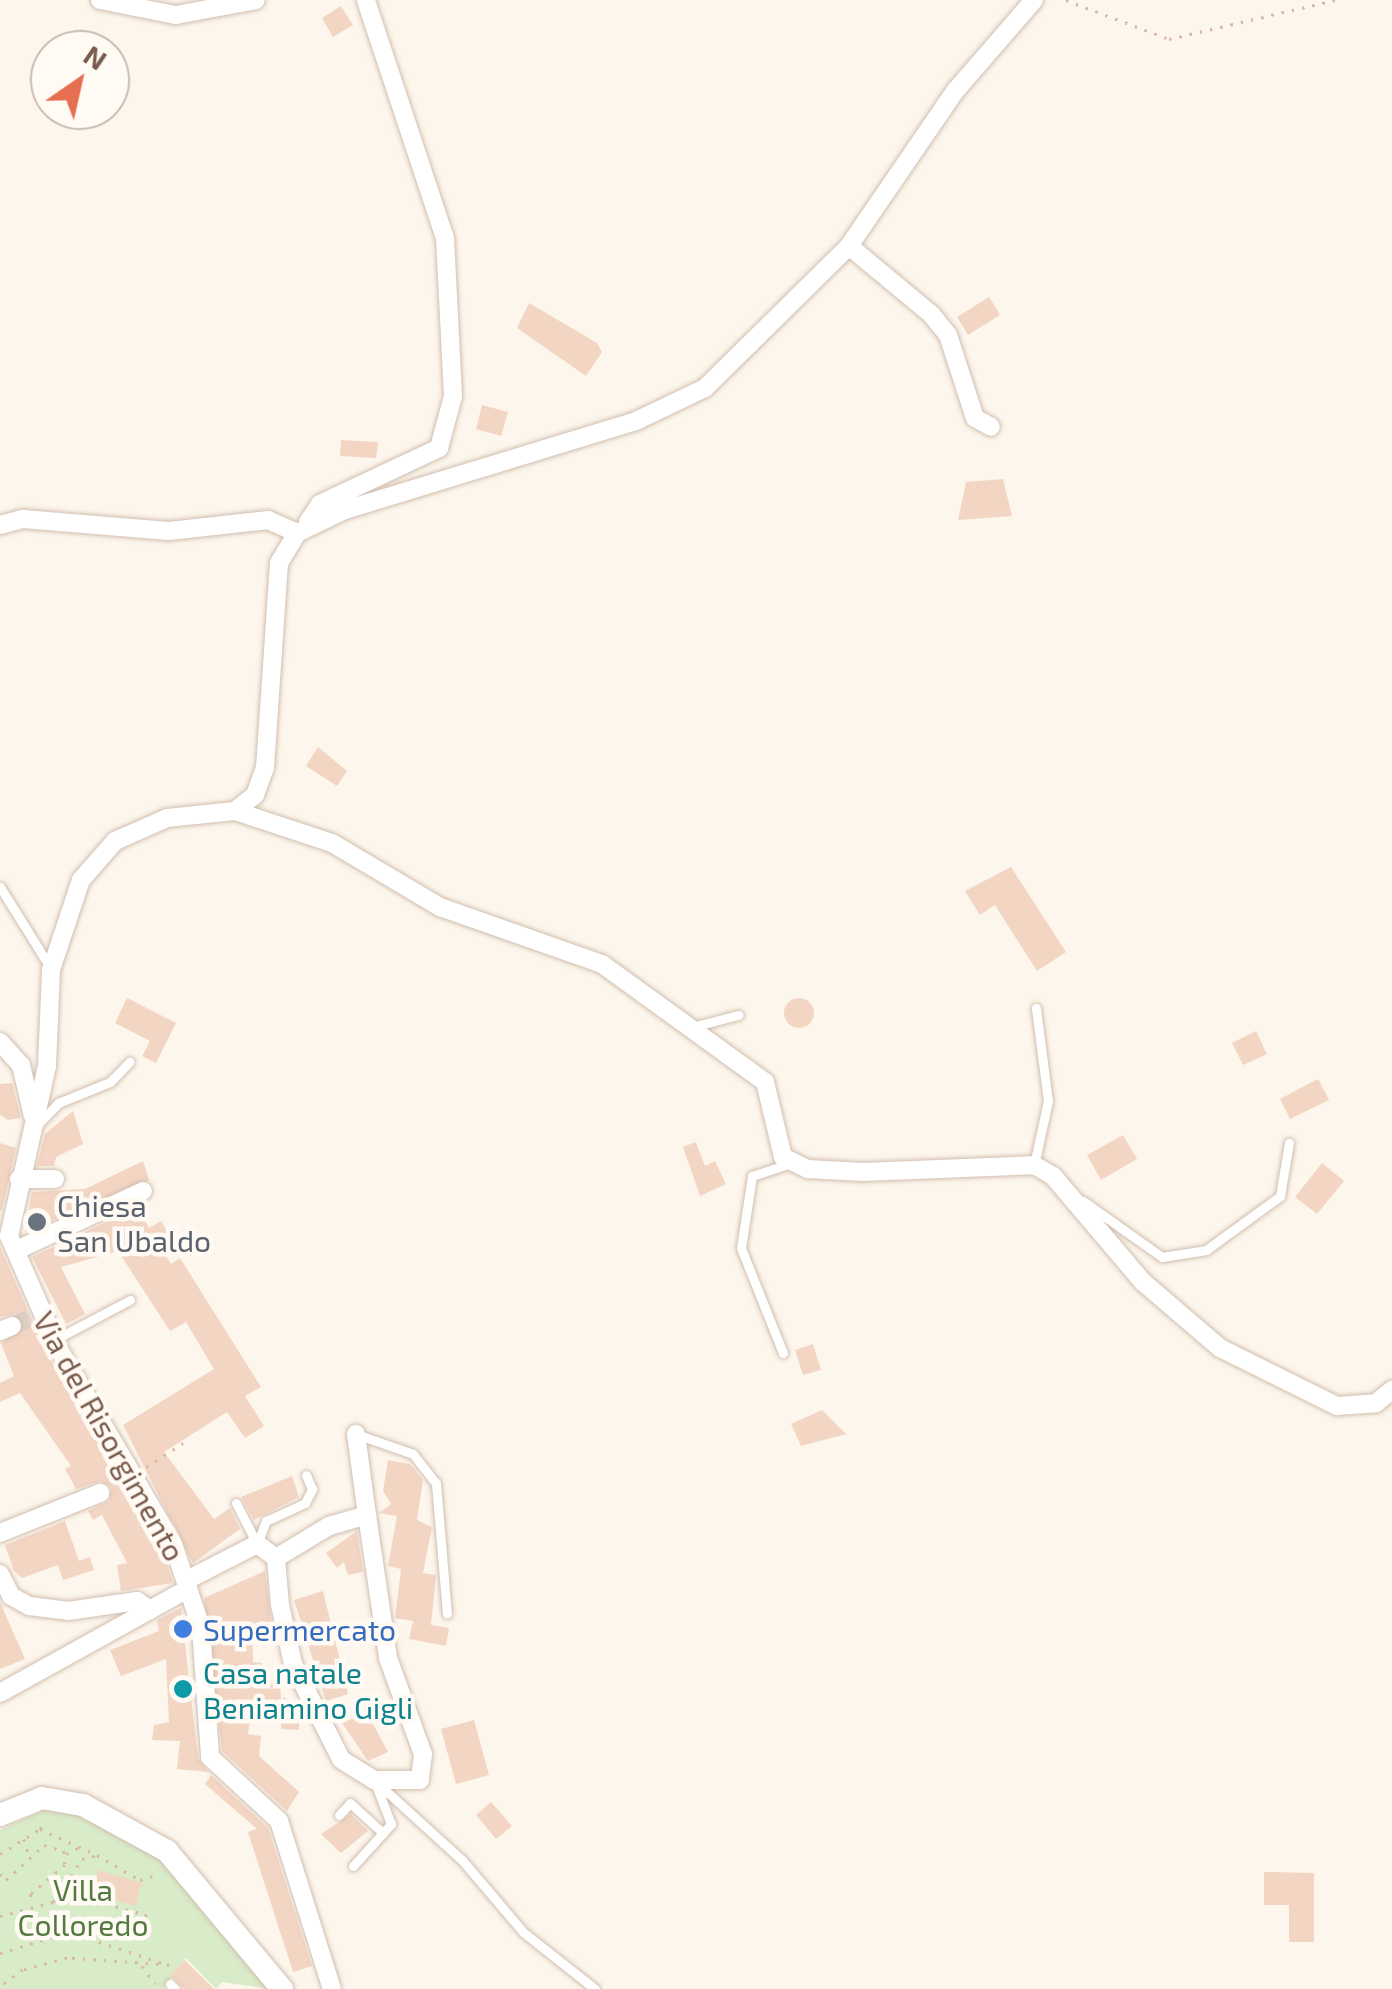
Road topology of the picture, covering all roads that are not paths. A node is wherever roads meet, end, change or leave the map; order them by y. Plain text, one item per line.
1 (100, 0) edge
2 (256, 0) edge
3 (366, 0) edge
4 (1034, 0) edge
5 (849, 246) junction
6 (992, 427) dead end
7 (0, 525) edge
8 (303, 528) junction
9 (235, 811) junction
10 (0, 887) edge
11 (51, 970) junction
12 (1036, 1008) dead end
13 (738, 1015) dead end
14 (683, 1029) junction
15 (0, 1042) edge
16 (128, 1062) dead end
17 (34, 1127) junction
18 (1289, 1143) dead end
19 (794, 1162) junction
20 (1034, 1165) junction
21 (19, 1179) junction
22 (55, 1179) dead end
23 (1063, 1190) junction
24 (143, 1191) dead end
25 (9, 1240) edge
26 (130, 1300) dead end
27 (54, 1340) junction
28 (783, 1353) dead end
29 (1392, 1390) edge
30 (356, 1434) joint
31 (306, 1476) dead end
32 (100, 1493) dead end
33 (236, 1503) dead end
34 (367, 1514) junction
35 (0, 1533) edge
36 (257, 1544) junction
37 (276, 1558) junction
38 (0, 1574) edge
39 (188, 1584) junction
40 (150, 1610) junction
41 (447, 1614) dead end
42 (0, 1694) edge
43 (374, 1780) junction
44 (0, 1815) edge
45 (339, 1815) dead end
46 (384, 1833) junction
47 (353, 1866) dead end
48 (282, 1989) edge
49 (332, 1989) edge
50 (595, 1989) edge

1 - 2 street
3 - 8 street
4 - 5 street
5 - 6 street
5 - 8 street
7 - 8 street
8 - 9 street
9 - 11 street
9 - 14 street
10 - 11 lane
11 - 17 street
12 - 20 lane
13 - 14 lane
14 - 19 street
15 - 17 street
16 - 17 lane
17 - 21 street
18 - 23 lane
19 - 20 street
19 - 28 lane
20 - 23 street
21 - 22 street
21 - 25 street
23 - 29 street
24 - 25 street
25 - 27 street, Via del Risorgimento
26 - 27 lane
27 - 39 street, Via del Risorgimento
30 - 34 street
30 - 41 lane
31 - 36 lane
32 - 35 street
33 - 36 lane
34 - 37 street
34 - 43 street
36 - 37 street
36 - 39 street
37 - 43 street
38 - 40 street
39 - 40 street
39 - 49 street, Via del Risorgimento
40 - 42 street
43 - 46 lane
43 - 50 lane
44 - 48 street
45 - 46 lane
46 - 47 lane

